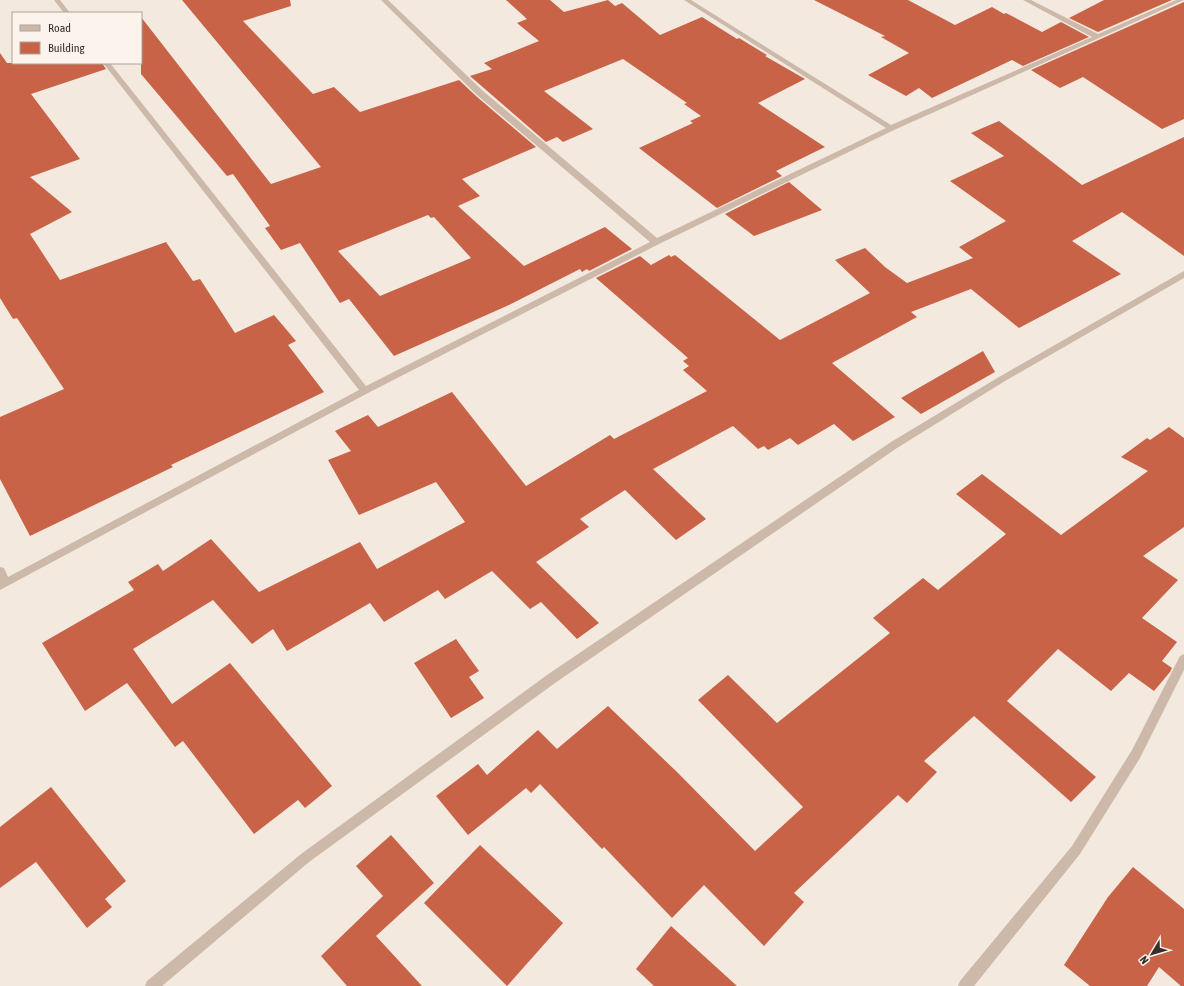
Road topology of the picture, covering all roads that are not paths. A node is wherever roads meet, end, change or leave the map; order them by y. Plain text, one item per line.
1 (57, 0) edge
2 (384, 0) edge
3 (687, 0) edge
4 (1026, 0) edge
5 (1181, 0) edge
6 (66, 12) edge
7 (1096, 36) junction
8 (107, 64) edge
9 (891, 128) junction
10 (656, 242) junction
11 (1184, 274) edge
12 (365, 391) junction
13 (0, 571) edge
14 (3, 584) edge
15 (1184, 659) edge
16 (152, 986) edge
17 (965, 986) edge

1 - 6 street
2 - 10 street
3 - 9 street
4 - 7 street
5 - 7 street
7 - 9 street
8 - 12 street
9 - 10 street
10 - 12 street
11 - 16 street
12 - 14 street
13 - 14 street
15 - 17 street

